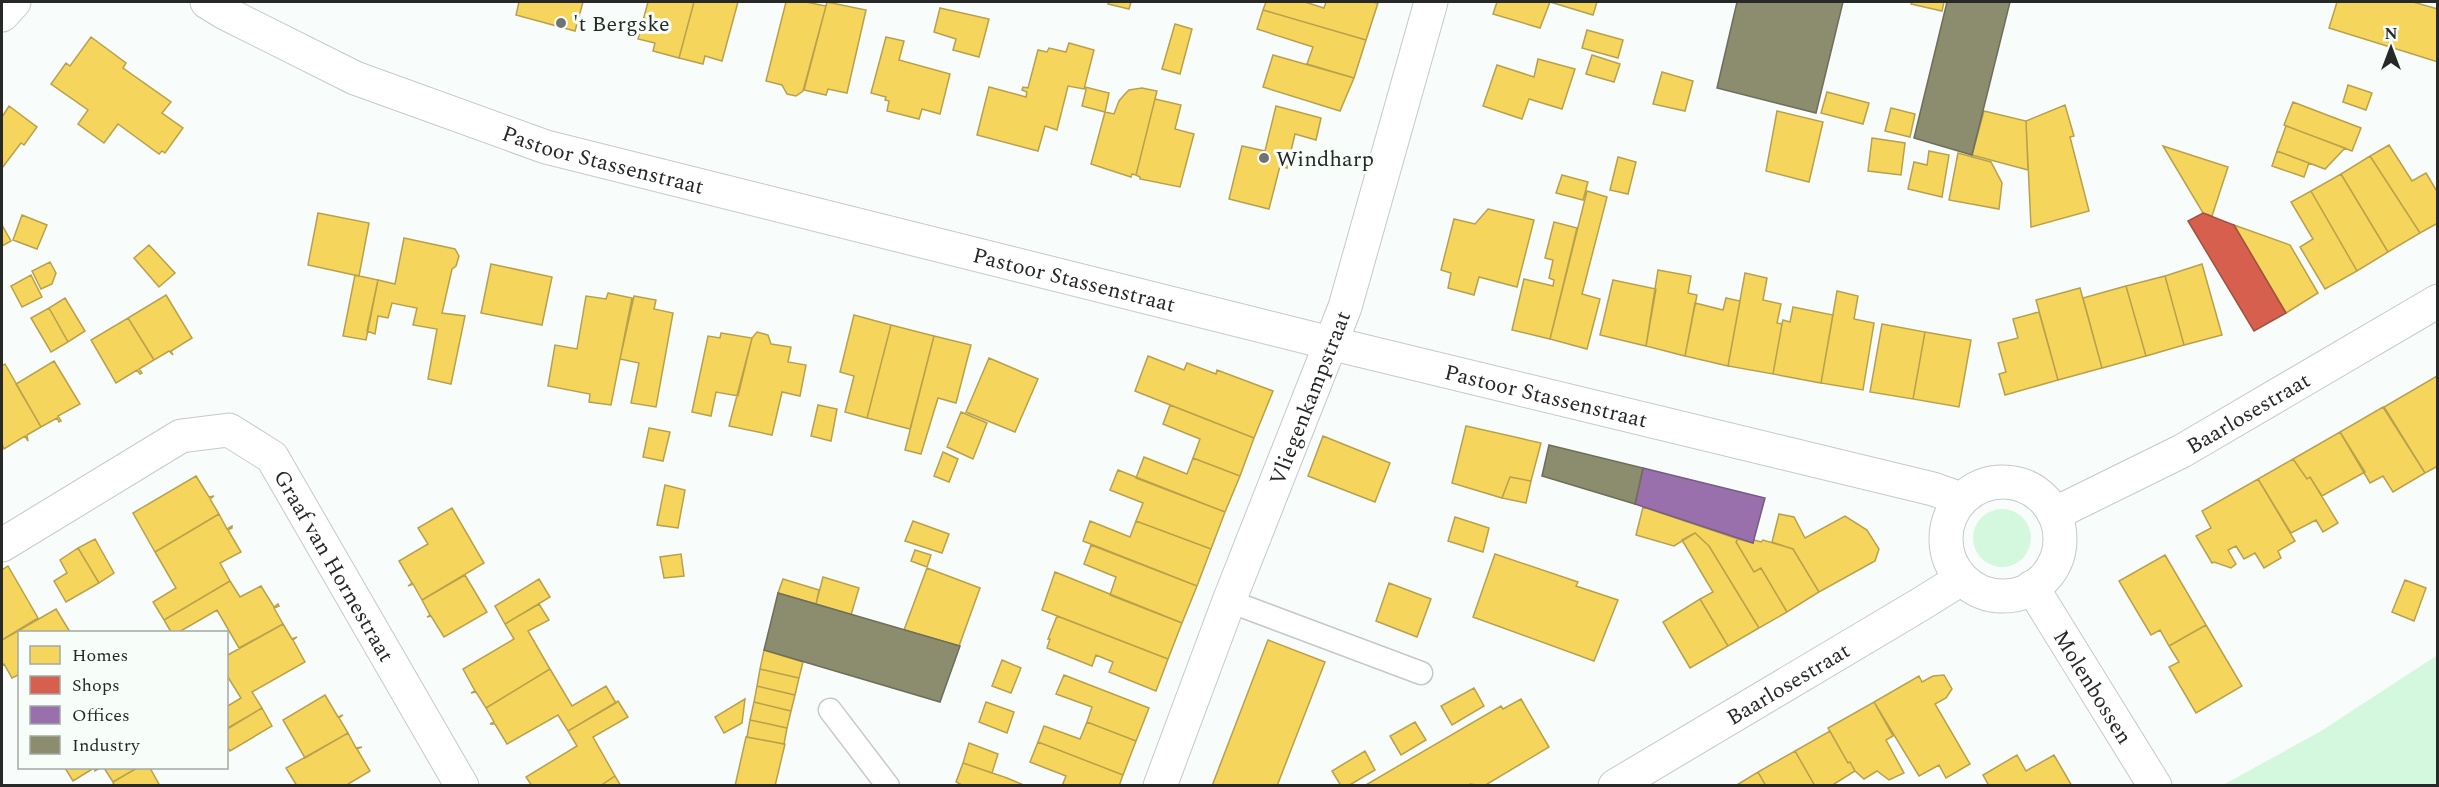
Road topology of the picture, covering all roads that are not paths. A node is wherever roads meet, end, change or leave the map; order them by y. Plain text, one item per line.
1 (14, 2) edge
2 (1431, 2) edge
3 (221, 5) edge
4 (2, 15) edge
5 (2438, 301) edge
6 (1330, 343) junction
7 (1961, 499) junction
8 (2054, 514) junction
9 (2, 545) edge
10 (1961, 579) junction
11 (2032, 587) junction
12 (1229, 601) junction
13 (1421, 673) dead end
14 (830, 710) dead end
15 (462, 786) edge
16 (888, 786) edge
17 (1160, 786) edge
18 (1614, 786) edge
19 (2155, 786) edge

1 - 4 street
2 - 6 street, Vliegenkampstraat
3 - 6 street, Pastoor Stassenstraat
5 - 8 street, Baarlosestraat
6 - 7 street, Pastoor Stassenstraat
6 - 12 street, Vliegenkampstraat
7 - 8 street
7 - 10 street
8 - 11 street
9 - 15 street, Graaf van Hornestraat
10 - 11 street
10 - 18 street, Baarlosestraat
11 - 19 street, Molenbossen
12 - 13 lane
12 - 17 street, Vliegenkampstraat
14 - 16 lane

